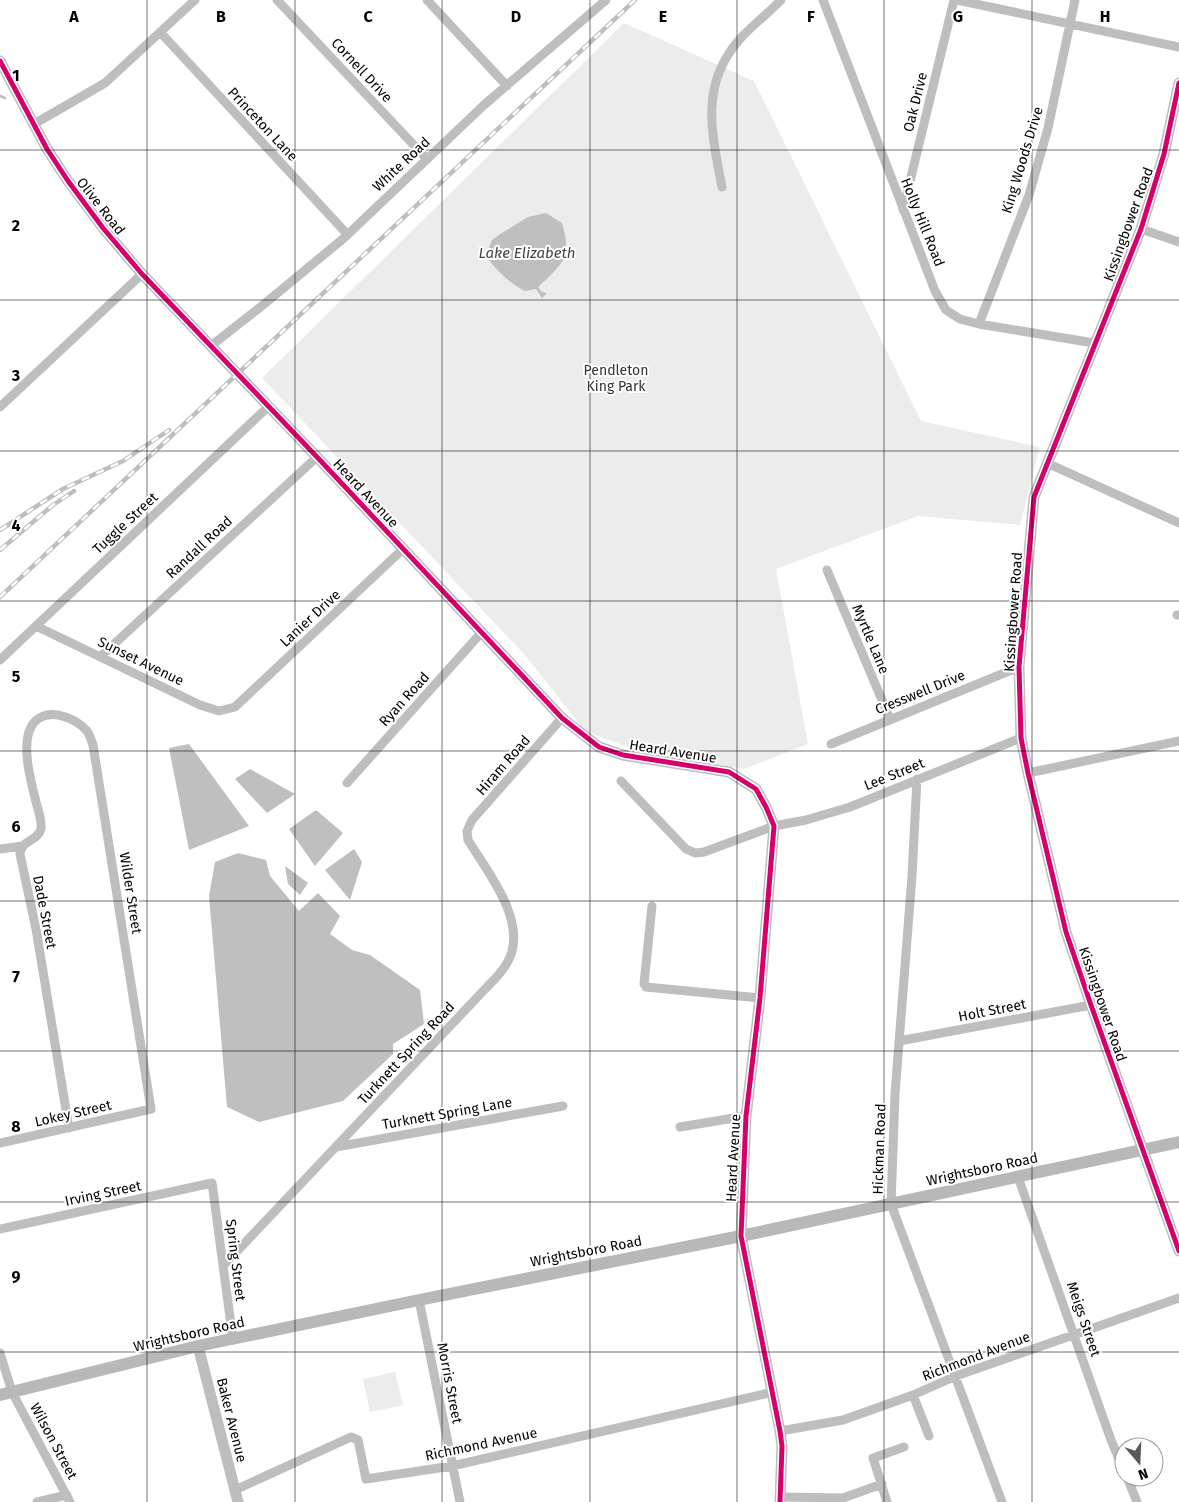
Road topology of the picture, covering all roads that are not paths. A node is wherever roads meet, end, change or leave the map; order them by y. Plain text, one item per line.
1 (195, 0) edge
2 (277, 0) edge
3 (427, 0) edge
4 (606, 0) edge
5 (782, 0) edge
6 (823, 0) edge
7 (956, 0) edge
8 (1075, 0) edge
9 (1070, 23) junction
10 (160, 32) junction
11 (1179, 47) edge
12 (0, 61) edge
13 (1179, 83) edge
14 (507, 86) junction
15 (34, 124) junction
16 (427, 158) junction
17 (722, 187) dead end
18 (903, 210) junction
19 (1141, 229) junction
20 (347, 234) junction
21 (1179, 242) edge
22 (142, 274) junction
23 (979, 324) junction
24 (1094, 343) junction
25 (212, 345) junction
26 (269, 406) junction
27 (0, 407) edge
28 (317, 457) junction
29 (1046, 463) junction
30 (1179, 523) edge
31 (403, 549) junction
32 (827, 570) dead end
33 (36, 626) junction
34 (481, 633) junction
35 (100, 657) junction
36 (0, 660) edge
37 (1019, 667) junction
38 (235, 707) joint
39 (562, 718) junction
40 (890, 719) junction
41 (1021, 738) junction
42 (1179, 741) edge
43 (831, 744) dead end
44 (1028, 773) junction
45 (917, 779) junction
46 (621, 781) dead end
47 (347, 783) dead end
48 (774, 826) junction
49 (467, 831) joint
50 (23, 846) junction
51 (0, 849) edge
52 (652, 906) dead end
53 (760, 998) junction
54 (1090, 1005) junction
55 (899, 1041) junction
56 (562, 1106) dead end
57 (151, 1109) joint
58 (746, 1116) junction
59 (680, 1127) dead end
60 (69, 1128) junction
61 (1179, 1142) edge
62 (0, 1143) edge
63 (336, 1147) junction
64 (1142, 1150) junction
65 (1018, 1176) junction
66 (212, 1184) joint
67 (892, 1204) junction
68 (0, 1229) edge
69 (741, 1236) junction
70 (1179, 1251) edge
71 (224, 1265) junction
72 (1179, 1298) edge
73 (419, 1300) junction
74 (1074, 1334) junction
75 (233, 1340) junction
76 (198, 1346) junction
77 (0, 1353) edge
78 (956, 1376) junction
79 (773, 1392) junction
80 (6, 1394) edge
81 (912, 1395) junction
82 (780, 1431) junction
83 (929, 1436) dead end
84 (904, 1447) dead end
85 (1114, 1447) edge
86 (452, 1466) junction
87 (882, 1484) junction
88 (1131, 1487) edge
89 (235, 1490) junction
90 (69, 1498) edge
91 (780, 1499) edge
92 (830, 1500) edge
93 (37, 1502) edge
94 (238, 1502) edge
95 (460, 1502) edge
96 (888, 1502) edge
97 (1002, 1502) edge
98 (1137, 1502) edge

1 - 10 street
2 - 16 street, Cornell Drive
3 - 14 street
4 - 14 street, White Road
5 - 17 street
6 - 18 street, Holly Hill Road
7 - 9 street
7 - 18 street, Oak Drive
8 - 9 street, King Woods Drive
9 - 11 street
9 - 23 street, King Woods Drive
10 - 15 street
10 - 20 street, Princeton Lane
12 - 15 street, Olive Road
13 - 19 street, Kissingbower Road
14 - 16 street, White Road
15 - 22 street, Olive Road
16 - 20 street, White Road
18 - 23 street, Holly Hill Road
19 - 21 street
19 - 24 street, Kissingbower Road
20 - 25 street, White Road
22 - 25 street, Olive Road
22 - 27 street
23 - 24 street, Holly Hill Road
24 - 29 street, Kissingbower Road
25 - 26 street, Heard Avenue
26 - 28 street, Heard Avenue
26 - 33 street, Tuggle Street
28 - 31 street, Heard Avenue
28 - 35 street, Randall Road
29 - 30 street
29 - 37 street, Kissingbower Road
31 - 34 street, Heard Avenue
31 - 38 street, Lanier Drive
32 - 40 street, Myrtle Lane
33 - 35 street, Sunset Avenue
33 - 36 street, Tuggle Street
34 - 39 street, Heard Avenue
34 - 47 street, Ryan Road
35 - 38 street, Sunset Avenue
37 - 40 street, Cresswell Drive
37 - 41 street, Kissingbower Road
39 - 48 street, Heard Avenue
39 - 49 street, Hiram Road
40 - 43 street, Cresswell Drive
41 - 44 street, Kissingbower Road
41 - 45 street, Lee Street
42 - 44 street
44 - 54 street, Kissingbower Road
45 - 48 street, Lee Street
45 - 55 street, Hickman Road
46 - 48 street
48 - 53 street, Heard Avenue
49 - 63 street, Turknett Spring Road
50 - 51 street
50 - 57 street, Wilder Street
50 - 60 street, Dade Street
52 - 53 street
53 - 58 street, Heard Avenue
54 - 55 street, Holt Street
54 - 64 street, Kissingbower Road
55 - 67 street, Hickman Road
56 - 63 street, Turknett Spring Lane
57 - 60 street, Lokey Street
58 - 59 street
58 - 69 street, Heard Avenue
60 - 62 street, Lokey Street
61 - 64 main road, Wrightsboro Road
63 - 71 street, Turknett Spring Road
64 - 65 main road, Wrightsboro Road
64 - 70 street, Kissingbower Road
65 - 67 main road, Wrightsboro Road
65 - 74 street, Meigs Street
66 - 68 street, Irving Street
66 - 71 street, Spring Street
67 - 69 main road, Wrightsboro Road
67 - 78 street, Hickman Road
69 - 73 main road, Wrightsboro Road
69 - 79 street, Heard Avenue
71 - 75 street, Spring Street
72 - 74 street, Richmond Avenue
73 - 75 main road, Wrightsboro Road
73 - 86 street, Morris Street
74 - 78 street, Richmond Avenue
74 - 85 street, Meigs Street
75 - 76 main road, Wrightsboro Road
76 - 80 main road, Wrightsboro Road
76 - 89 street, Baker Avenue
77 - 80 street
78 - 81 street, Richmond Avenue
78 - 97 street, Hickman Road
79 - 82 street, Heard Avenue
79 - 86 street, Richmond Avenue
80 - 90 street, Wilson Street
81 - 82 street, Richmond Avenue
81 - 83 street
82 - 91 street, Heard Avenue
84 - 87 street
86 - 89 street, Richmond Avenue
86 - 95 street, Morris Street
87 - 92 street
87 - 96 street
88 - 98 street
89 - 94 street, Baker Avenue
90 - 93 street
91 - 92 street

